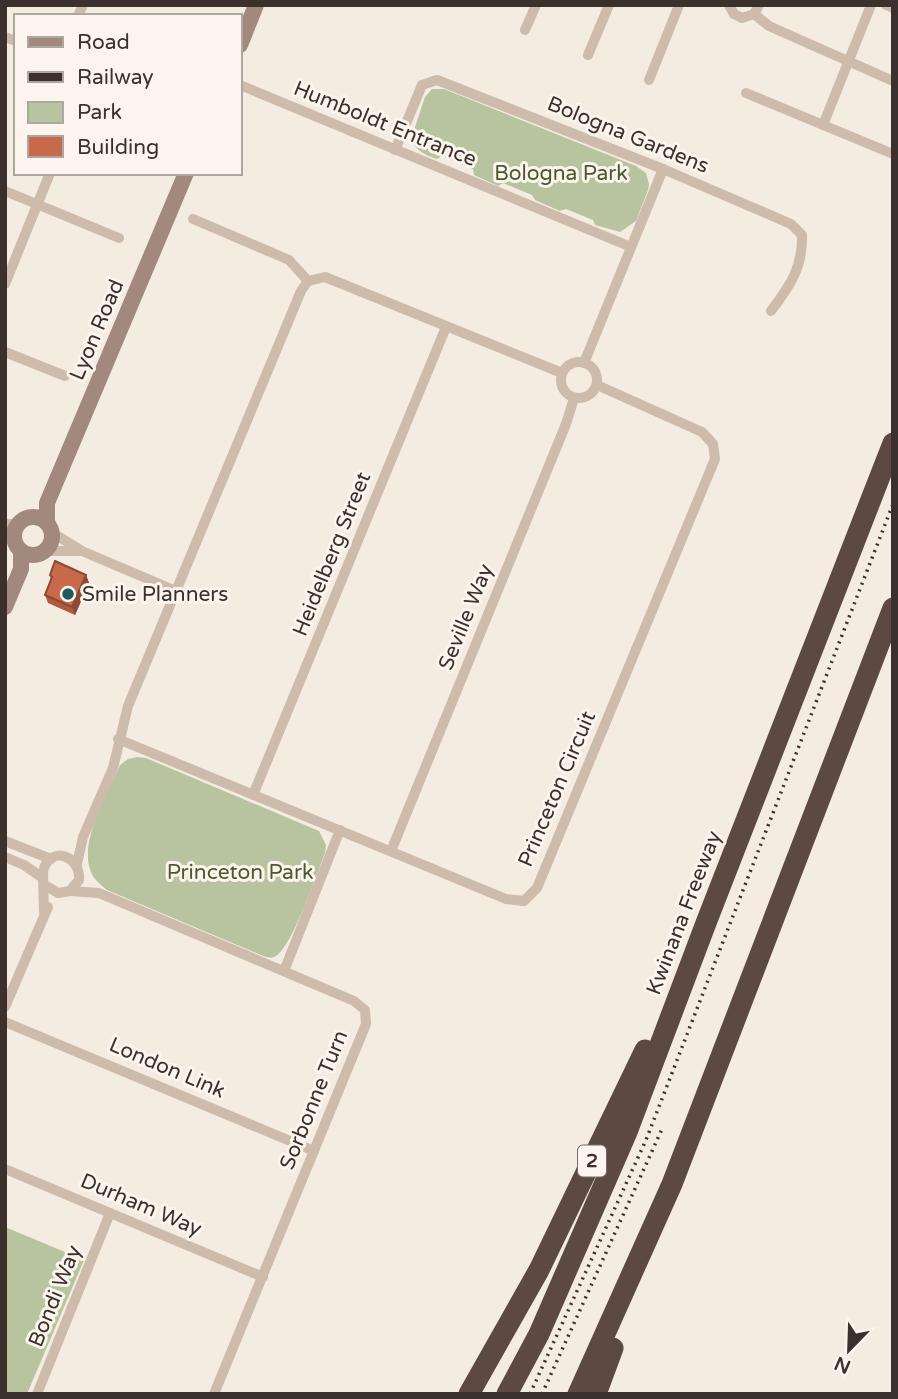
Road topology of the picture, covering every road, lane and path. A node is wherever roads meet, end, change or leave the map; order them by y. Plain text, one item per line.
1 (256, 5) edge
2 (536, 5) edge
3 (610, 5) edge
4 (679, 5) edge
5 (720, 5) edge
6 (728, 5) edge
7 (871, 5) edge
8 (886, 5) edge
9 (893, 8) edge
10 (756, 10) edge
11 (526, 30) dead end
12 (242, 40) edge
13 (588, 55) dead end
14 (848, 61) junction
15 (649, 80) dead end
16 (893, 81) edge
17 (242, 86) edge
18 (746, 93) dead end
19 (822, 125) junction
20 (395, 150) junction
21 (893, 154) edge
22 (663, 169) junction
23 (49, 175) edge
24 (185, 175) edge
25 (5, 191) edge
26 (38, 204) junction
27 (193, 219) dead end
28 (119, 238) dead end
29 (631, 247) junction
30 (308, 281) junction
31 (5, 284) edge
32 (771, 311) dead end
33 (446, 327) junction
34 (5, 352) edge
35 (584, 363) junction
36 (562, 373) junction
37 (65, 376) dead end
38 (597, 385) junction
39 (574, 398) junction
40 (893, 443) edge
41 (47, 503) junction
42 (50, 527) junction
43 (21, 537) edge
44 (82, 551) junction
45 (176, 592) junction
46 (5, 607) edge
47 (893, 608) edge
48 (118, 739) junction
49 (253, 795) junction
50 (340, 830) junction
51 (83, 837) junction
52 (5, 841) edge
53 (391, 851) junction
54 (5, 857) edge
55 (56, 857) junction
56 (78, 870) junction
57 (44, 881) junction
58 (71, 891) junction
59 (58, 893) junction
60 (99, 893) junction
61 (44, 912) junction
62 (705, 923) junction
63 (284, 971) junction
64 (5, 1007) edge
65 (5, 1022) edge
66 (314, 1151) junction
67 (5, 1169) edge
68 (672, 1184) junction
69 (110, 1213) junction
70 (262, 1277) junction
71 (37, 1394) edge
72 (214, 1394) edge
73 (469, 1394) edge
74 (507, 1394) edge
75 (578, 1394) edge
76 (596, 1394) edge

1 - 12 street
2 - 11 street
3 - 13 street
4 - 15 street
5 - 6 street
6 - 10 street
7 - 14 street
8 - 9 street
10 - 14 street
14 - 16 street
14 - 19 street
17 - 20 street, Humboldt Entrance
18 - 19 street
19 - 21 street
20 - 22 street, Bologna Gardens
20 - 29 street, Humboldt Entrance
22 - 29 street
22 - 32 street, Bologna Gardens
23 - 26 street
24 - 41 street, Lyon Road
25 - 26 street
26 - 28 street
26 - 31 street
27 - 30 street
29 - 35 street
30 - 33 street
30 - 45 street
33 - 36 street
33 - 49 street, Heidelberg Street
34 - 37 street
35 - 36 street
35 - 38 street
36 - 39 street
38 - 39 street
38 - 53 street, Princeton Circuit
39 - 53 street, Seville Way
40 - 62 highway, Kwinana Freeway / 2
41 - 42 street, Lyon Road
41 - 43 street
42 - 43 street
42 - 43 street, Lyon Road
42 - 44 street
43 - 44 street
43 - 46 street
44 - 45 street
45 - 48 street
47 - 68 highway
48 - 49 street, Princeton Circuit
48 - 51 street
49 - 50 street, Princeton Circuit
50 - 53 street, Princeton Circuit
50 - 63 street
51 - 55 street
51 - 56 street
52 - 55 street
54 - 57 street
55 - 56 street
55 - 57 street
56 - 58 street
56 - 60 street, Sorbonne Turn
57 - 59 street
57 - 61 street
58 - 59 street
58 - 60 street, Sorbonne Turn
59 - 61 street
60 - 63 street, Sorbonne Turn
61 - 64 street
62 - 73 highway, 2
62 - 74 highway, Kwinana Freeway / 2
63 - 66 street, Sorbonne Turn
65 - 66 street, London Link
66 - 70 street, Sorbonne Turn
67 - 69 street, Durham Way
68 - 75 highway
68 - 76 highway
69 - 70 street, Durham Way
69 - 71 street, Bondi Way
70 - 72 street, Sorbonne Turn

